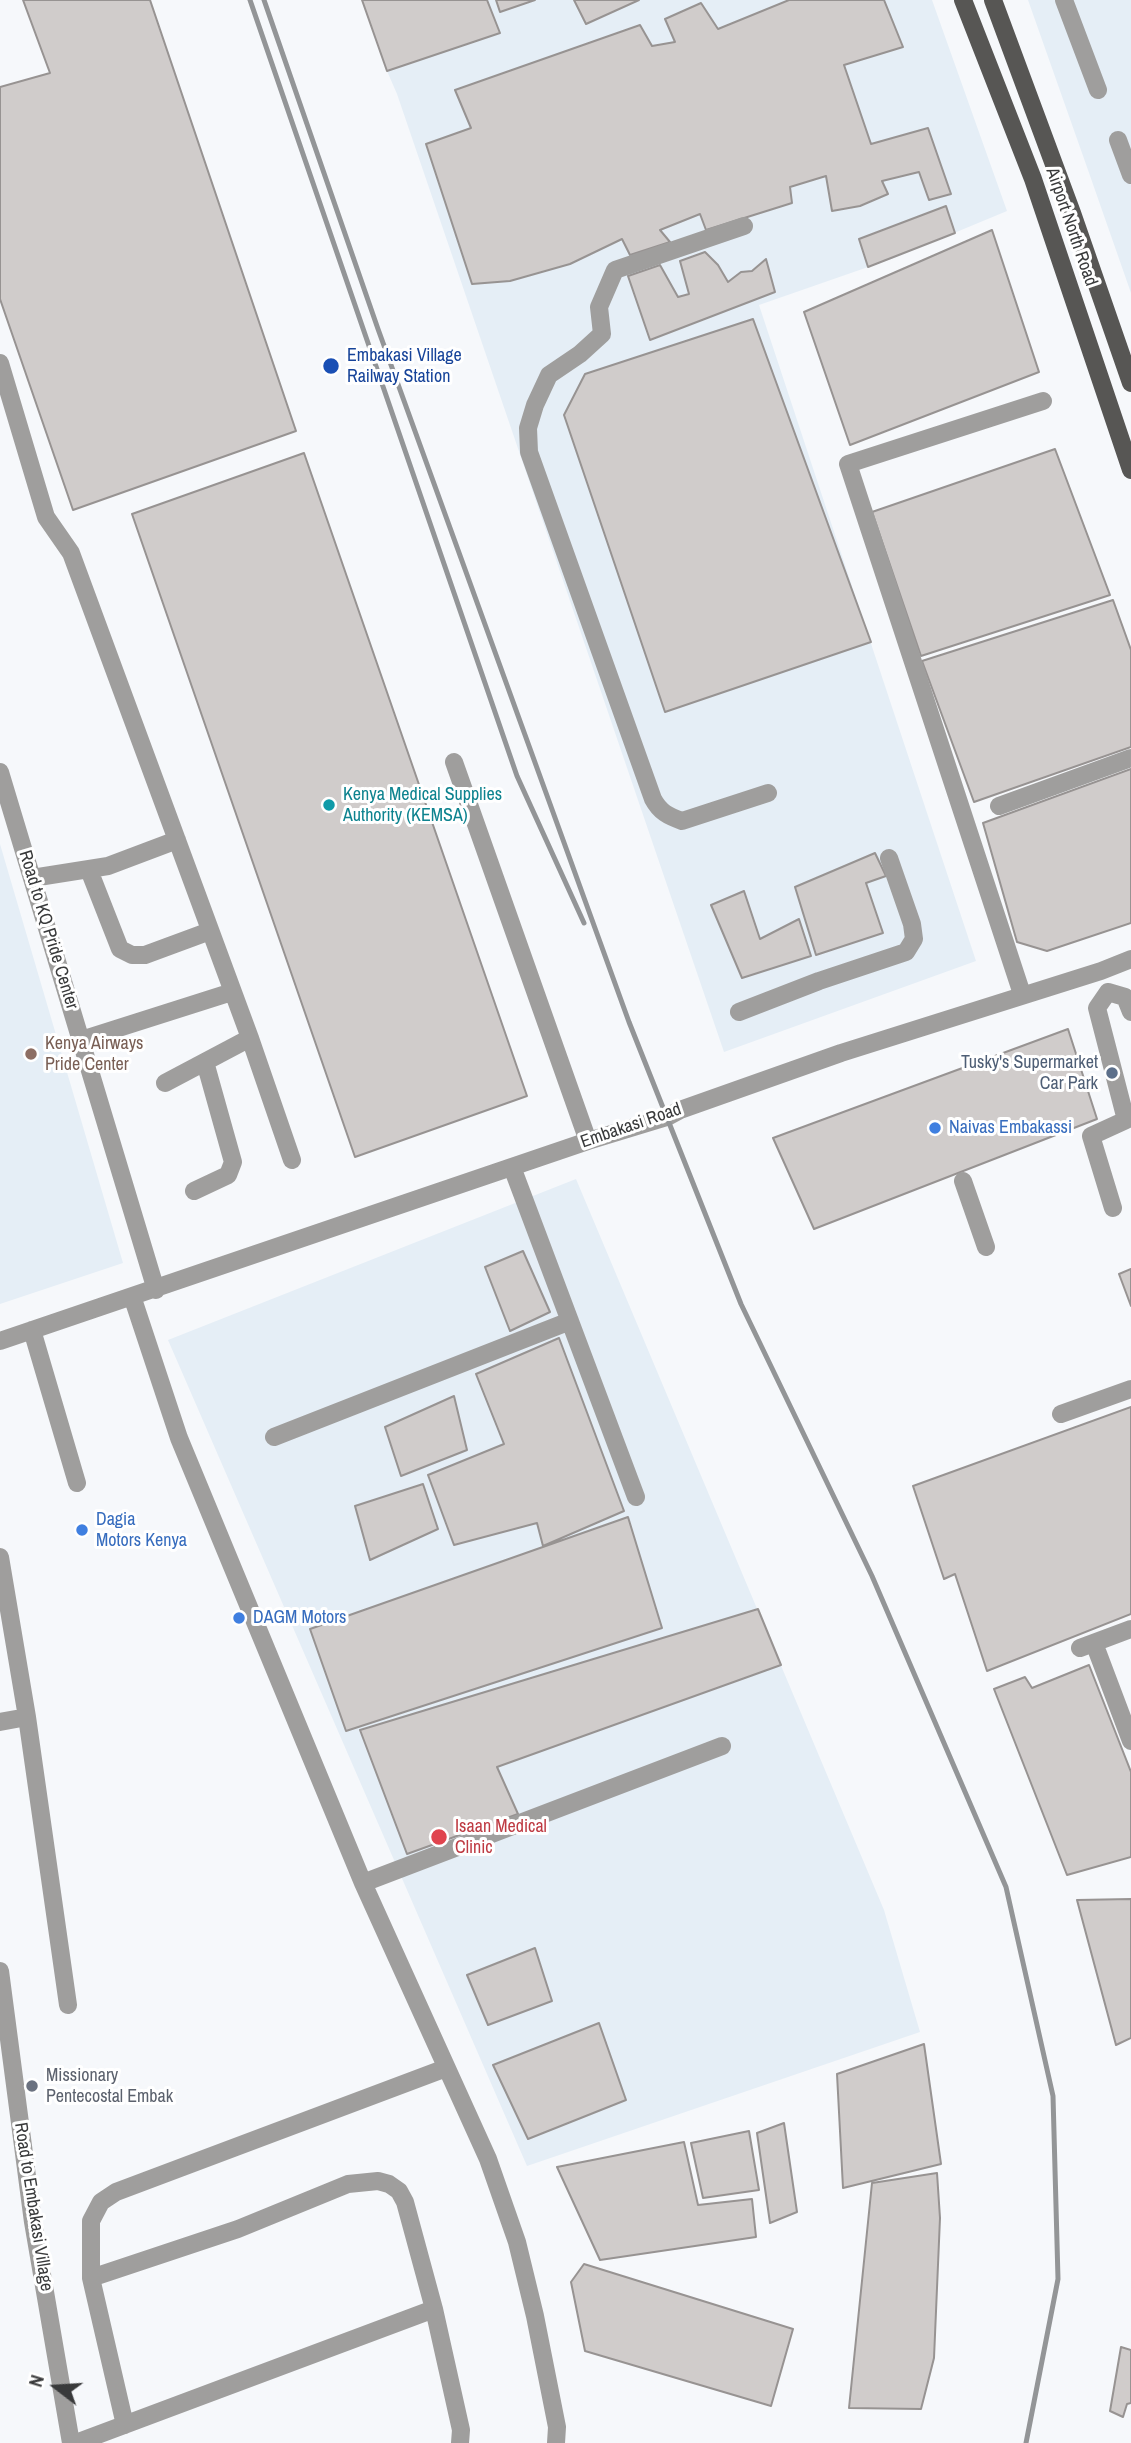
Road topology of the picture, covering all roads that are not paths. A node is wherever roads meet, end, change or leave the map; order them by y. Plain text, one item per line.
1 (963, 0) edge
2 (993, 0) edge
3 (1064, 0) edge
4 (1098, 90) dead end
5 (1118, 140) dead end
6 (1131, 175) edge
7 (744, 226) dead end
8 (0, 363) edge
9 (1131, 383) edge
10 (1043, 401) dead end
11 (1131, 470) edge
12 (1131, 758) edge
13 (454, 762) dead end
14 (0, 772) edge
15 (768, 793) dead end
16 (999, 806) dead end
17 (177, 840) junction
18 (890, 858) dead end
19 (91, 875) dead end
20 (33, 878) junction
21 (210, 930) junction
22 (1131, 959) edge
23 (1101, 971) junction
24 (232, 992) junction
25 (1108, 992) junction
26 (1022, 994) junction
27 (739, 1012) dead end
28 (1131, 1012) edge
29 (250, 1038) junction
30 (80, 1040) junction
31 (205, 1062) junction
32 (165, 1083) dead end
33 (1128, 1119) edge
34 (588, 1141) junction
35 (292, 1160) dead end
36 (512, 1167) junction
37 (962, 1181) dead end
38 (194, 1191) dead end
39 (1113, 1208) dead end
40 (986, 1247) dead end
41 (156, 1290) junction
42 (132, 1296) junction
43 (570, 1321) junction
44 (32, 1331) junction
45 (0, 1341) edge
46 (1131, 1389) edge
47 (1061, 1414) dead end
48 (274, 1437) dead end
49 (77, 1483) dead end
50 (636, 1497) dead end
51 (0, 1556) edge
52 (1131, 1629) edge
53 (27, 1717) junction
54 (0, 1722) edge
55 (1131, 1741) edge
56 (722, 1746) dead end
57 (363, 1883) junction
58 (0, 1971) edge
59 (68, 2005) dead end
60 (446, 2068) junction
61 (91, 2278) junction
62 (434, 2309) junction
63 (125, 2424) junction
64 (73, 2443) edge
65 (460, 2443) edge
66 (556, 2443) edge

1 - 11 main road, Airport North Road
2 - 9 main road, Airport North Road
3 - 4 street
5 - 6 street
7 - 15 street
8 - 17 street
10 - 26 street
12 - 16 street
13 - 34 street
14 - 20 street, Road to KQ Pride Center
17 - 20 street
17 - 21 street
18 - 27 street
19 - 21 street
20 - 30 street, Road to KQ Pride Center
21 - 24 street
22 - 23 street, Embakasi Road
23 - 25 street
23 - 26 street, Embakasi Road
24 - 29 street
24 - 30 street
25 - 28 street
25 - 33 street
26 - 34 street, Embakasi Road
29 - 31 street
29 - 35 street
30 - 41 street, Road to KQ Pride Center
31 - 32 street
31 - 38 street
33 - 39 street
34 - 36 street, Embakasi Road
36 - 41 street, Embakasi Road
36 - 43 street
37 - 40 street
41 - 42 street, Embakasi Road
42 - 44 street, Embakasi Road
42 - 57 street
43 - 48 street
43 - 50 street
44 - 45 street, Embakasi Road
44 - 49 street
46 - 47 street
51 - 53 street
52 - 55 street
53 - 54 street
53 - 59 street
56 - 57 street
57 - 60 street
58 - 64 street, Road to Embakasi Village
60 - 61 street
60 - 66 street
61 - 62 street
61 - 63 street
62 - 63 street
62 - 65 street
63 - 64 street

